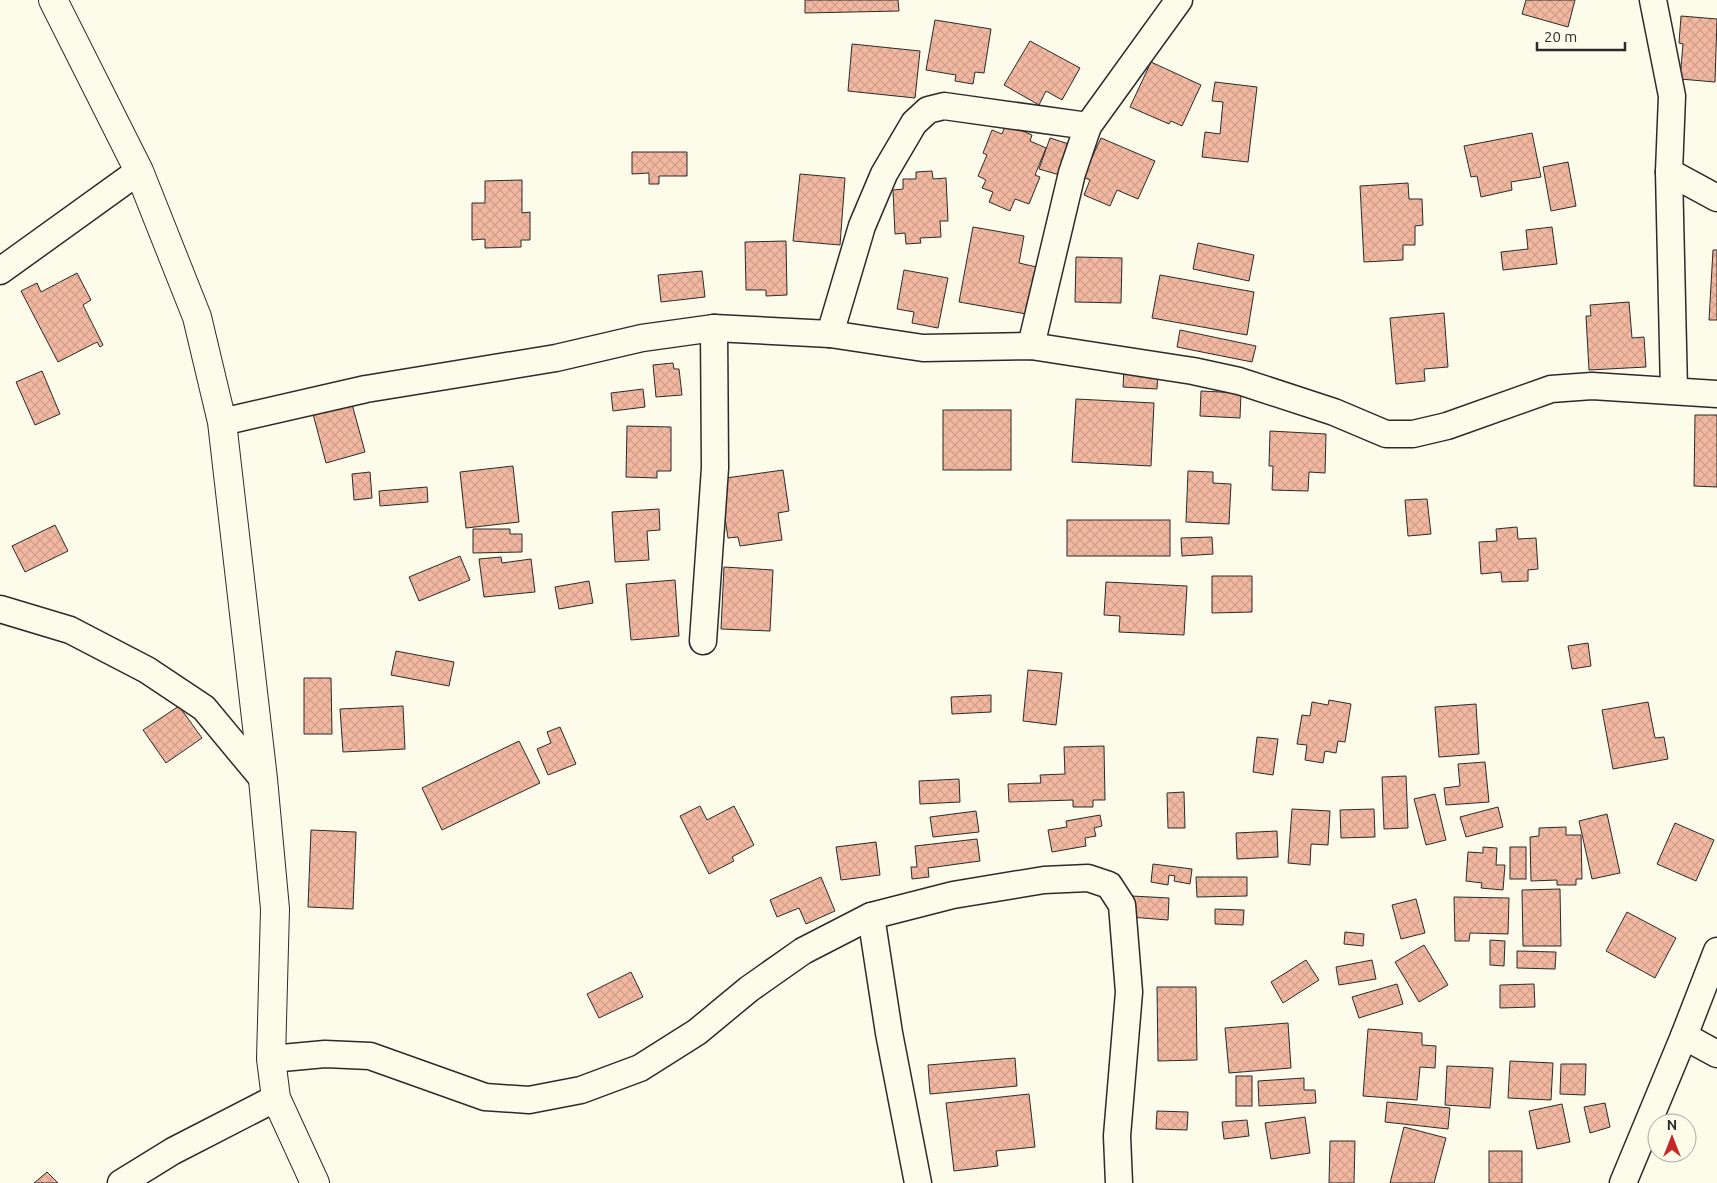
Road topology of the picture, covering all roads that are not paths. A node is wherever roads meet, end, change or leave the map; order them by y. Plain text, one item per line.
1 (53, 0) edge
2 (1179, 0) edge
3 (1653, 0) edge
4 (1088, 126) junction
5 (139, 171) junction
6 (1669, 172) junction
7 (1717, 198) edge
8 (0, 271) edge
9 (714, 328) junction
10 (830, 334) junction
11 (1030, 346) junction
12 (1674, 390) junction
13 (1717, 394) edge
14 (222, 422) junction
15 (0, 609) edge
16 (703, 641) dead end
17 (263, 779) junction
18 (871, 916) junction
19 (1717, 951) edge
20 (1684, 1036) junction
21 (1717, 1054) edge
22 (271, 1059) junction
23 (276, 1098) junction
24 (122, 1183) edge
25 (315, 1183) edge
26 (918, 1183) edge
27 (1119, 1183) edge
28 (1623, 1183) edge

1 - 5 street
2 - 4 street
3 - 6 street
4 - 10 street
4 - 11 street
5 - 8 street
5 - 14 street
6 - 7 street
6 - 12 street
9 - 10 street
9 - 14 street
9 - 16 street
10 - 11 street
11 - 12 street
12 - 13 street
14 - 17 street
15 - 17 street
17 - 22 street
18 - 22 street
18 - 26 street
18 - 27 street
19 - 20 street
20 - 21 street
20 - 28 street
22 - 23 street
23 - 24 street
23 - 25 street

